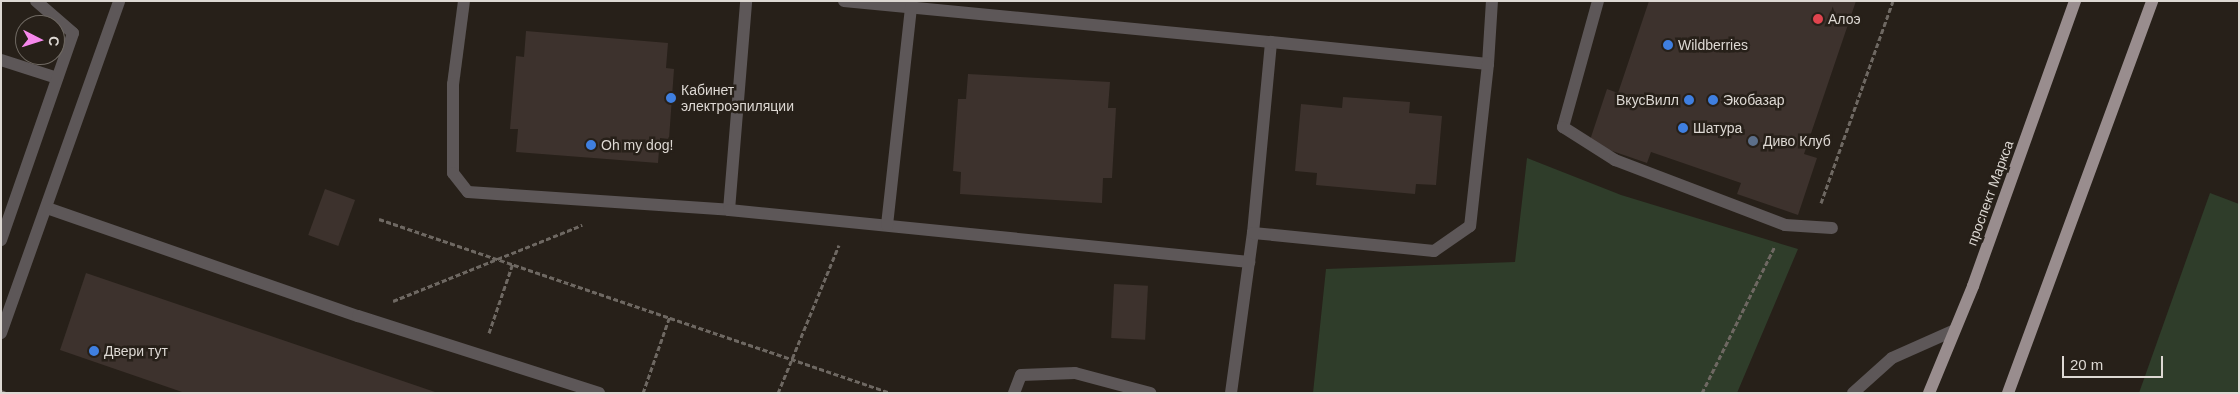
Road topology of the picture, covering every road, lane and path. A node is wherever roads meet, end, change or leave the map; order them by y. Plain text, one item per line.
1 (36, 1) edge
2 (119, 1) edge
3 (464, 1) edge
4 (746, 1) edge
5 (844, 1) edge
6 (1492, 1) edge
7 (1598, 1) edge
8 (1893, 1) edge
9 (2076, 1) edge
10 (2152, 1) edge
11 (911, 7) junction
12 (1271, 42) junction
13 (1, 60) edge
14 (1488, 64) junction
15 (57, 78) junction
16 (614, 202) junction
17 (48, 208) junction
18 (729, 210) junction
19 (1818, 211) dead end
20 (379, 219) dead end
21 (849, 221) junction
22 (887, 225) junction
23 (1785, 225) junction
24 (1832, 228) dead end
25 (1253, 232) junction
26 (1, 240) edge
27 (497, 257) junction
28 (513, 262) junction
29 (1249, 262) junction
30 (358, 316) junction
31 (670, 316) junction
32 (1953, 331) junction
33 (1, 333) edge
34 (482, 354) junction
35 (789, 357) junction
36 (1, 391) edge
37 (6, 393) edge
38 (599, 393) edge
39 (643, 393) edge
40 (778, 393) edge
41 (891, 393) edge
42 (1014, 393) edge
43 (1150, 393) edge
44 (1231, 393) edge
45 (1702, 393) edge
46 (1853, 393) edge
47 (1928, 393) edge
48 (2008, 393) edge

1 - 15 lane
2 - 17 lane
3 - 16 lane
4 - 18 lane
5 - 11 lane
6 - 14 lane
7 - 23 lane
8 - 19 path
9 - 32 main road, проспект Маркса
10 - 48 main road
11 - 12 lane
11 - 22 lane
12 - 14 lane
12 - 25 lane
13 - 15 lane
14 - 25 lane
15 - 26 lane
16 - 18 lane
16 - 27 path
17 - 30 lane
17 - 33 lane
18 - 21 lane
20 - 27 path
21 - 22 lane
21 - 35 path
22 - 29 lane
23 - 24 lane
23 - 45 path
25 - 29 lane
27 - 28 path
27 - 30 path
28 - 31 path
28 - 34 path
29 - 44 lane
30 - 34 lane
31 - 35 path
31 - 39 path
32 - 46 lane
32 - 47 main road, проспект Маркса
34 - 38 lane
35 - 40 path
35 - 41 path
36 - 37 path
42 - 43 lane

